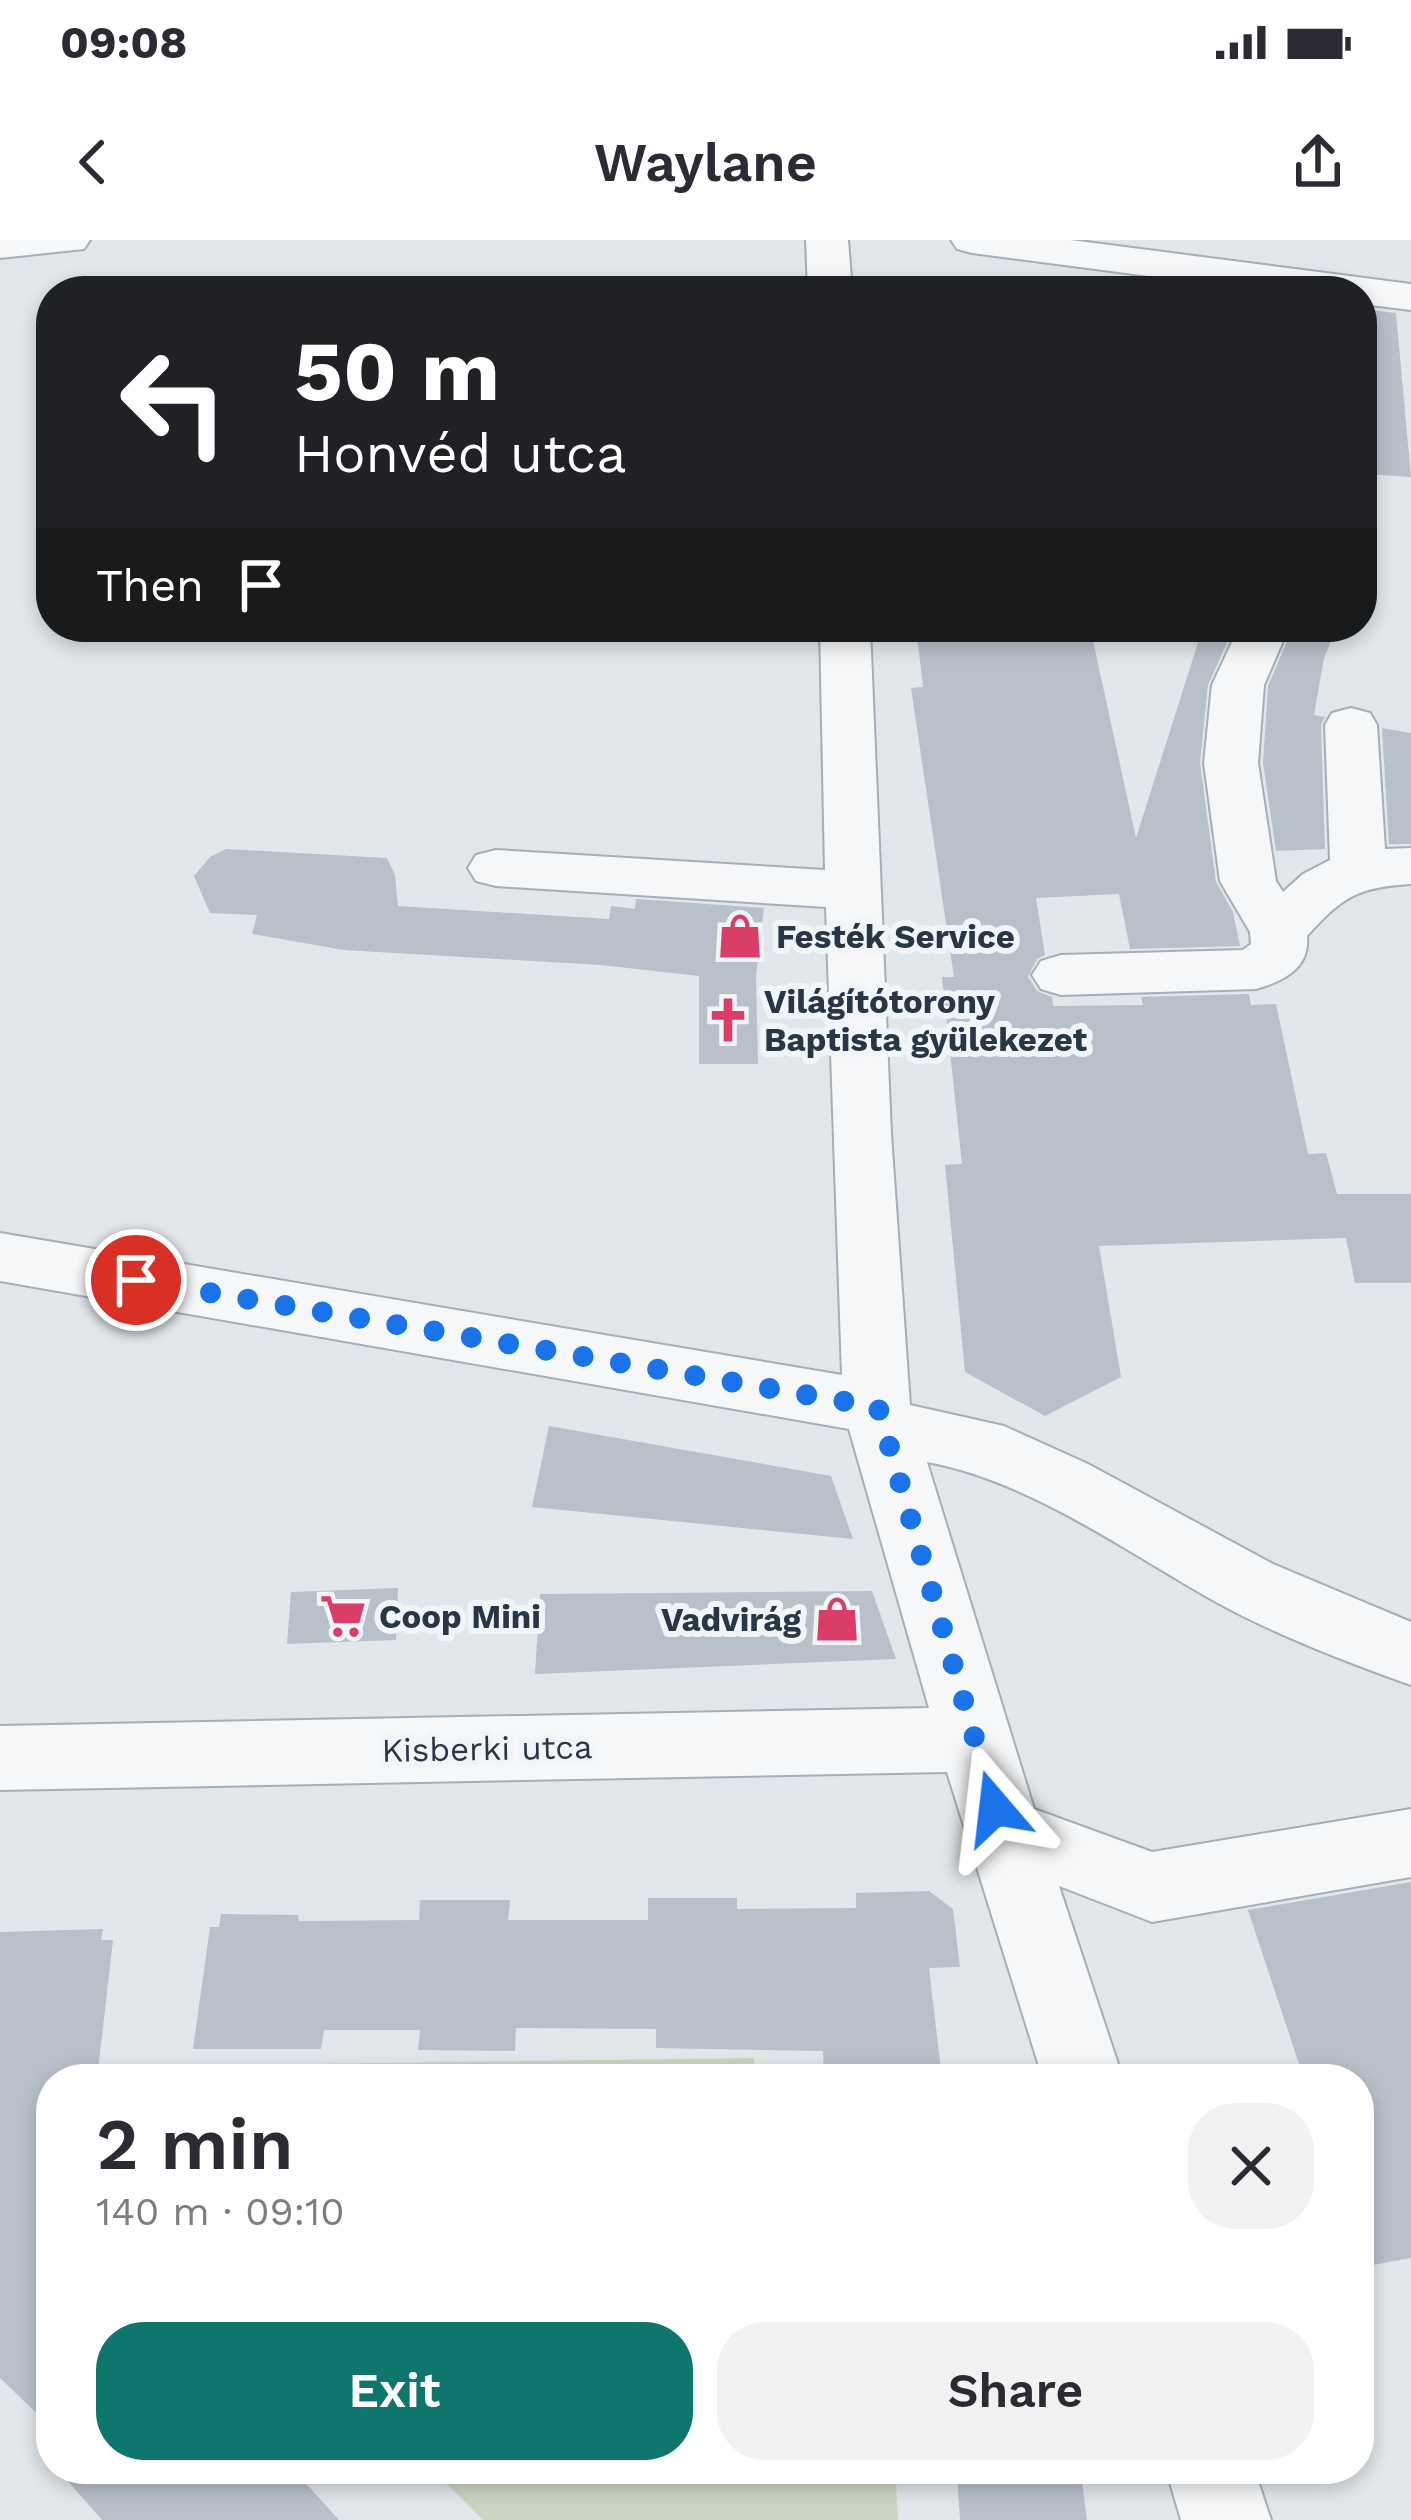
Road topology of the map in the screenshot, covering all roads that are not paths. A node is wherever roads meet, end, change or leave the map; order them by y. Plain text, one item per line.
1 (69, 240) edge
2 (827, 240) edge
3 (972, 240) edge
4 (0, 245) edge
5 (829, 276) edge
6 (1249, 276) edge
7 (1377, 293) edge
8 (1411, 297) edge
9 (846, 642) edge
10 (1257, 642) edge
11 (1351, 725) dead end
12 (1384, 867) edge
13 (496, 868) dead end
14 (854, 890) junction
15 (1278, 932) junction
16 (1061, 975) dead end
17 (0, 1257) edge
18 (880, 1417) junction
19 (1411, 1654) edge
20 (974, 1739) junction
21 (0, 1758) edge
22 (1006, 1843) junction
23 (1411, 1843) edge
24 (1078, 2064) edge
25 (1215, 2484) edge
26 (1226, 2520) edge

1 - 4 street
2 - 5 street
3 - 6 street
7 - 8 street
9 - 14 street
10 - 15 street
11 - 12 street
12 - 15 street
13 - 14 street
14 - 18 street
15 - 16 street
17 - 18 street
18 - 19 street
18 - 20 street
20 - 21 street, Kisberki utca
20 - 22 street
22 - 23 street
22 - 24 street
25 - 26 street

